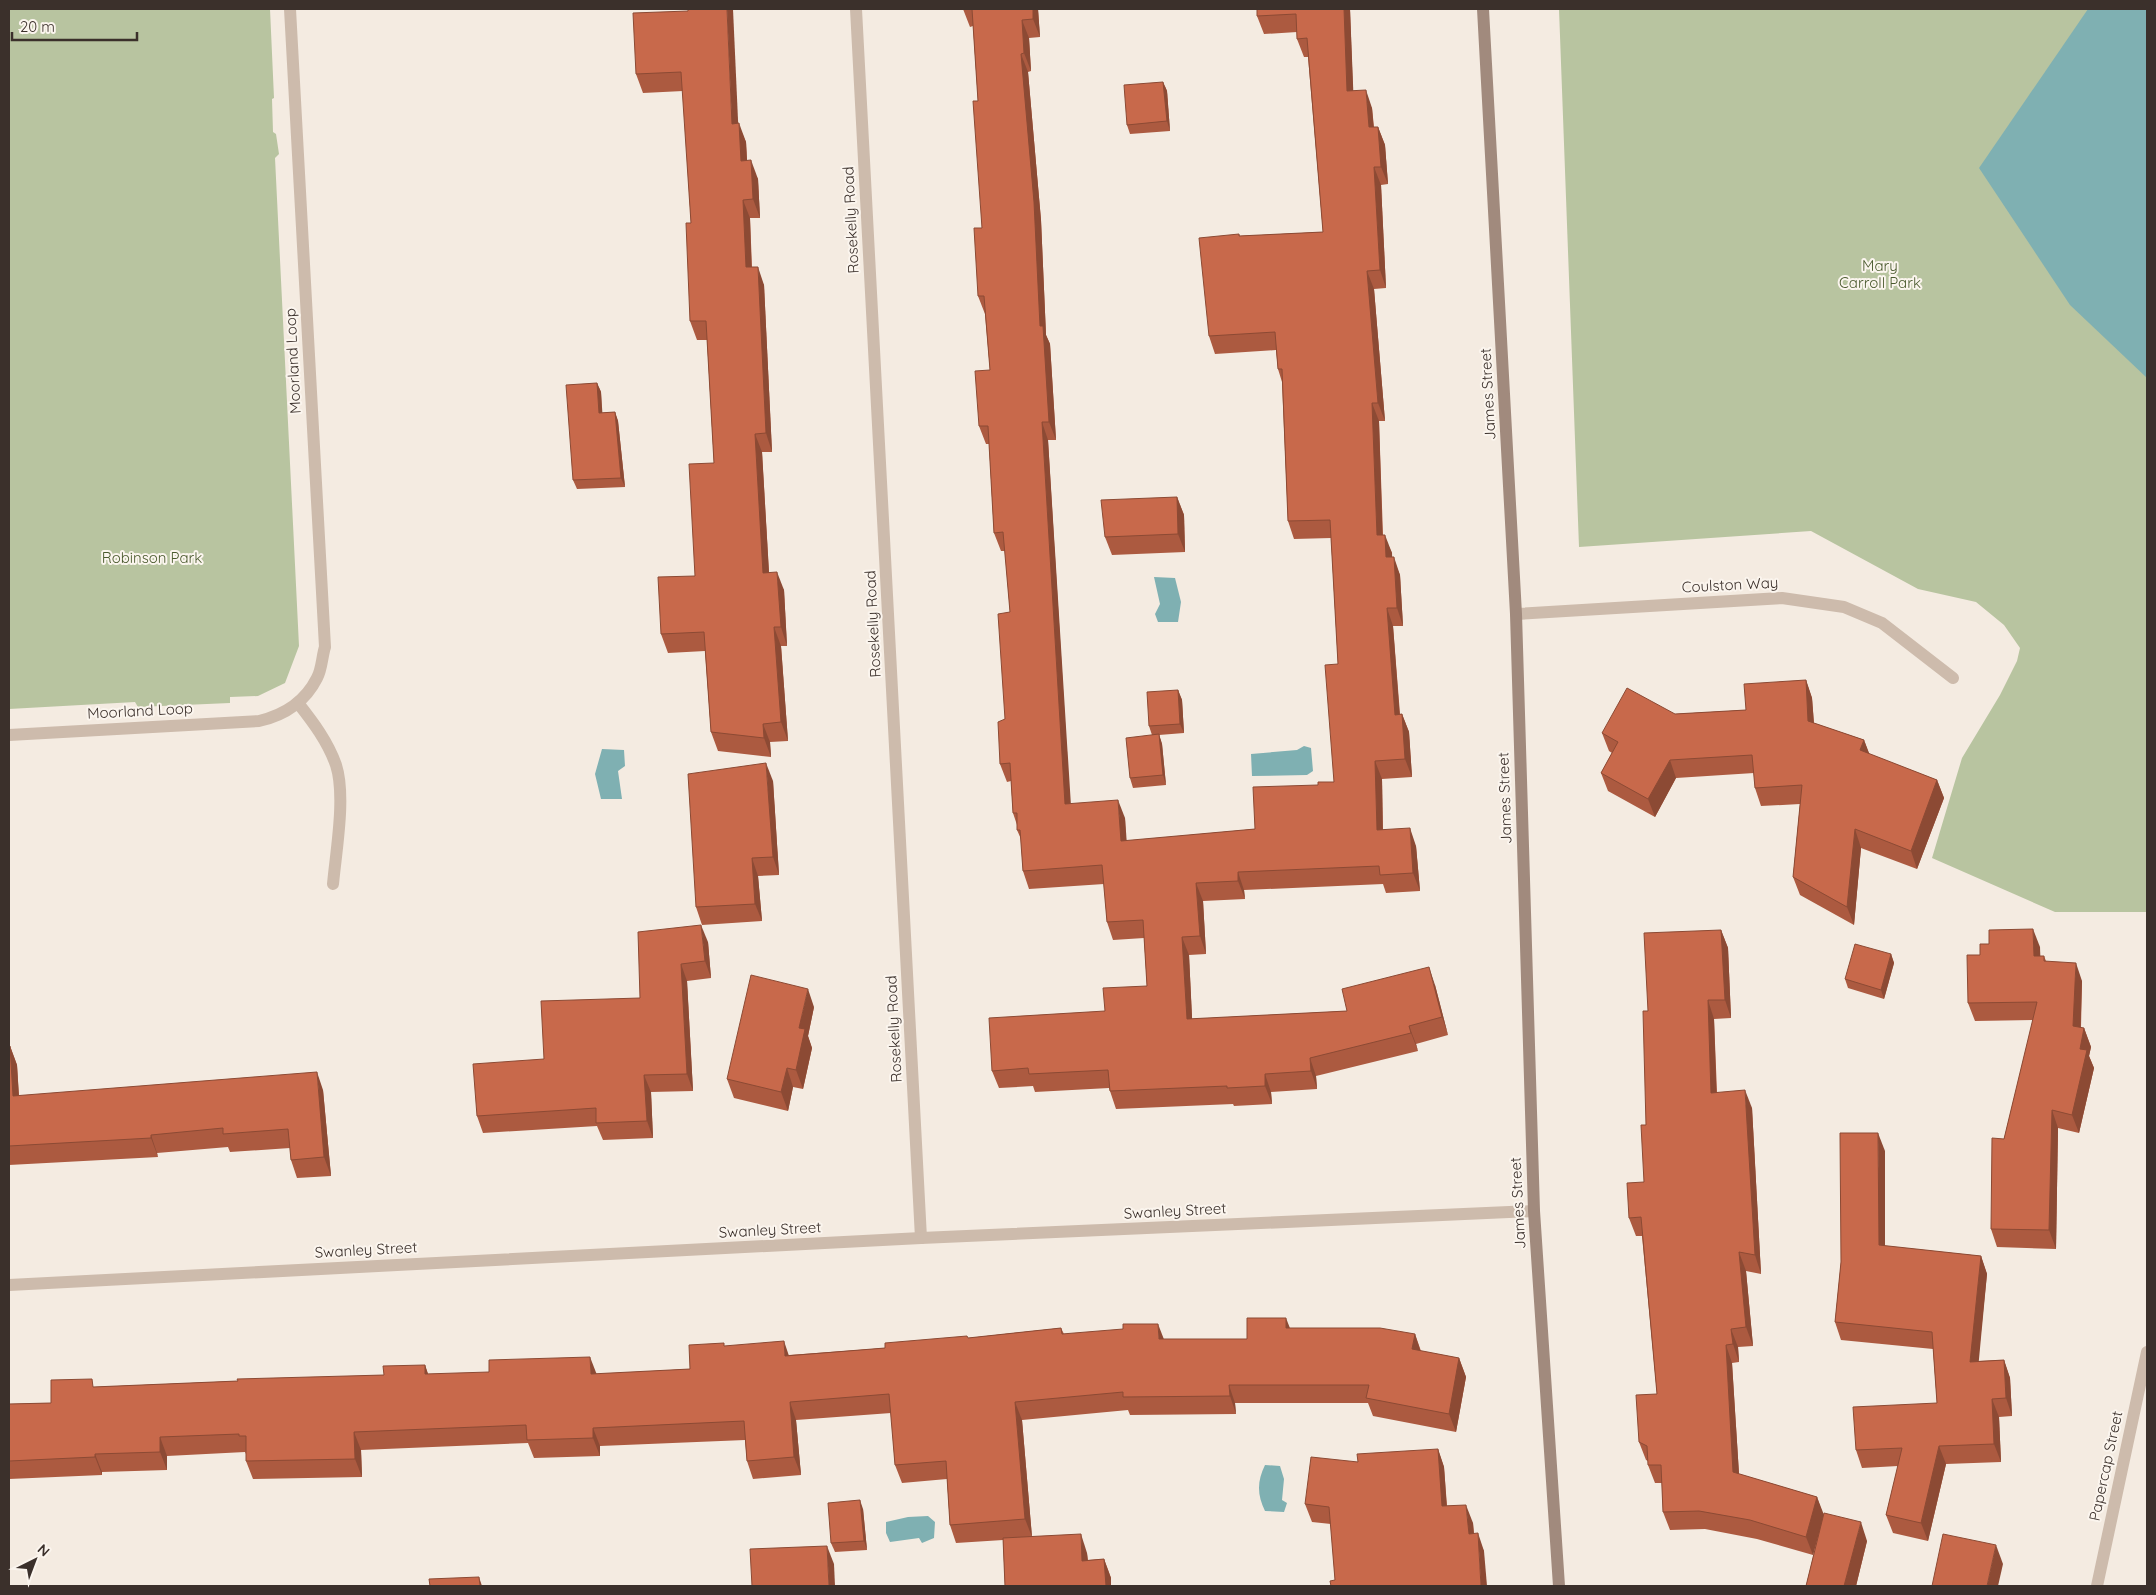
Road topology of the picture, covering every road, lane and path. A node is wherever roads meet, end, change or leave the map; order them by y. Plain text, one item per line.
1 (290, 9) edge
2 (856, 9) edge
3 (1483, 9) edge
4 (1516, 614) junction
5 (1953, 678) dead end
6 (298, 703) junction
7 (9, 735) edge
8 (333, 884) dead end
9 (1534, 1211) junction
10 (921, 1238) junction
11 (9, 1285) edge
12 (2147, 1352) edge
13 (1559, 1586) edge
14 (2097, 1586) edge

1 - 6 street, Moorland Loop
2 - 10 street, Rosekelly Road
3 - 4 street, James Street
4 - 5 street, Coulston Way
4 - 9 street, James Street
6 - 7 street, Moorland Loop
6 - 8 street
9 - 10 street, Swanley Street
9 - 13 street, James Street
10 - 11 street, Swanley Street
12 - 14 street, Papercap Street

